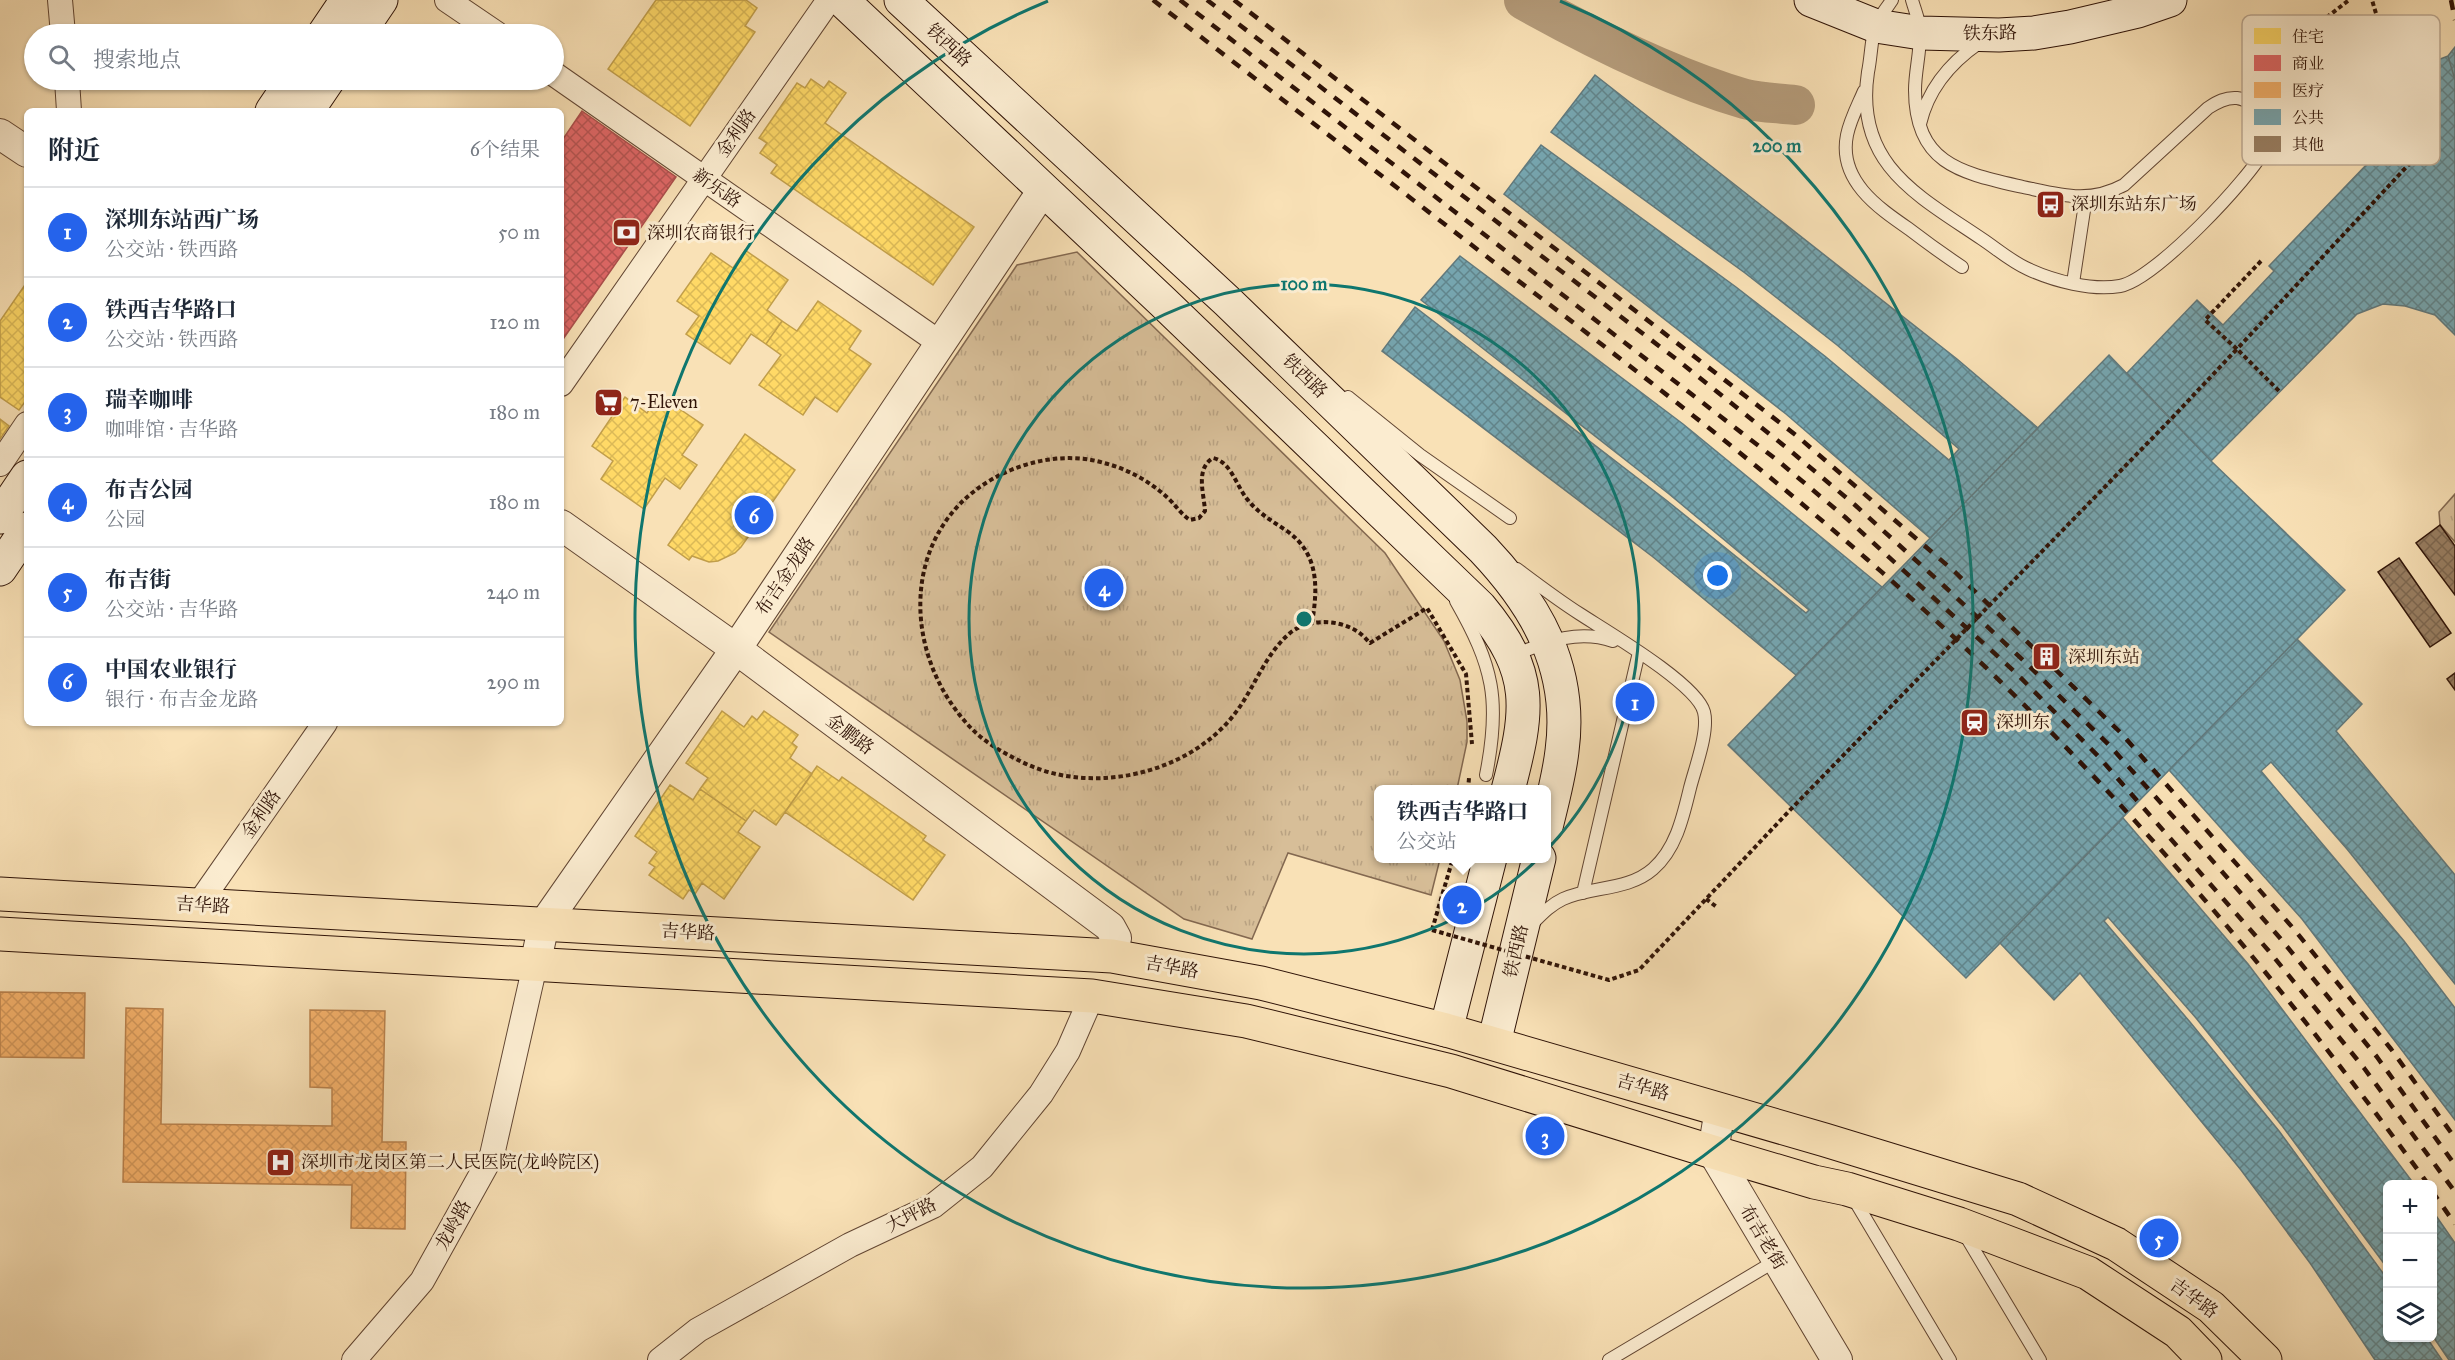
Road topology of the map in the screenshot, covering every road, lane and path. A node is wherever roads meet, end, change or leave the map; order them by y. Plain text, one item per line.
1 (60, 0) edge
2 (347, 0) edge
3 (353, 0) edge
4 (372, 0) edge
5 (381, 0) edge
6 (447, 0) edge
7 (829, 0) edge
8 (842, 0) edge
9 (900, 0) edge
10 (1811, 0) edge
11 (1912, 0) edge
12 (2170, 0) edge
13 (2349, 0) edge
14 (2372, 0) edge
15 (1884, 13) edge
16 (2330, 15) edge
17 (2376, 15) edge
18 (62, 24) edge
19 (331, 24) edge
20 (336, 24) edge
21 (356, 24) edge
22 (365, 24) edge
23 (482, 24) edge
24 (874, 28) junction
25 (1921, 33) junction
26 (1999, 35) junction
27 (564, 81) edge
28 (1866, 88) junction
29 (68, 90) edge
30 (287, 90) edge
31 (292, 90) edge
32 (311, 90) edge
33 (321, 90) edge
34 (2242, 100) edge
35 (69, 108) edge
36 (274, 108) edge
37 (279, 108) edge
38 (299, 108) edge
39 (308, 108) edge
40 (1919, 128) junction
41 (0, 134) edge
42 (24, 150) edge
43 (2254, 165) edge
44 (2408, 165) edge
45 (704, 179) junction
46 (1043, 190) junction
47 (2086, 197) junction
48 (2261, 261) dead end
49 (1962, 267) dead end
50 (2073, 283) junction
51 (1228, 302) junction
52 (940, 344) junction
53 (2237, 349) junction
54 (1322, 375) dead end
55 (564, 380) edge
56 (1339, 390) dead end
57 (2280, 392) dead end
58 (24, 428) edge
59 (0, 464) edge
60 (24, 481) edge
61 (0, 517) edge
62 (1510, 518) dead end
63 (1455, 522) junction
64 (564, 527) edge
65 (24, 533) edge
66 (1429, 556) junction
67 (0, 569) edge
68 (1312, 623) junction
69 (1548, 642) junction
70 (736, 649) junction
71 (1639, 652) junction
72 (1514, 655) junction
73 (323, 726) edge
74 (1473, 751) dead end
75 (1470, 770) dead end
76 (1497, 782) edge
77 (1468, 785) edge
78 (1551, 803) edge
79 (1452, 863) edge
80 (1489, 863) edge
81 (1538, 863) edge
82 (1583, 893) junction
83 (0, 894) edge
84 (1706, 899) junction
85 (198, 905) junction
86 (1718, 908) dead end
87 (544, 924) junction
88 (0, 934) edge
89 (1518, 947) junction
90 (1112, 956) junction
91 (535, 965) junction
92 (1092, 996) junction
93 (1446, 1030) junction
94 (1494, 1043) junction
95 (1720, 1109) junction
96 (1713, 1152) junction
97 (1847, 1189) junction
98 (1959, 1224) junction
99 (1777, 1260) junction
100 (354, 1360) edge
101 (660, 1360) edge
102 (1609, 1360) edge
103 (1837, 1360) edge
104 (1950, 1360) edge
105 (2040, 1360) edge
106 (2205, 1360) edge
107 (2265, 1360) edge

1 - 18 street
2 - 19 main road
3 - 20 street
4 - 21 street
5 - 22 main road
6 - 23 street
7 - 45 street, 金利路
8 - 24 main road
9 - 24 main road
9 - 51 main road, 铁西路
10 - 15 main road, 铁东路
11 - 25 lane
12 - 26 main road, 铁东路
13 - 16 path
14 - 17 path
15 - 25 main road, 铁东路
15 - 28 lane
24 - 46 main road
25 - 26 main road, 铁东路
25 - 40 lane
26 - 40 lane
27 - 45 street, 新乐路
28 - 49 lane
28 - 50 lane
29 - 35 street
30 - 36 main road
31 - 37 street
32 - 38 street
33 - 39 main road
34 - 47 lane
40 - 47 lane
41 - 42 street
43 - 50 lane
44 - 53 path
45 - 52 street, 新乐路
45 - 55 street, 金利路
46 - 52 street, 布吉金龙路
46 - 66 main road
47 - 50 lane
48 - 53 path
51 - 54 lane
51 - 63 main road, 铁西路
52 - 70 street, 布吉金龙路
53 - 57 path, bridge
53 - 84 path, bridge
56 - 62 lane
58 - 59 street
60 - 61 main road
63 - 69 main road, 铁西路
63 - 71 lane
64 - 70 street, 金鹏路
65 - 67 main road
66 - 72 main road
66 - 76 lane
68 - 68 path
68 - 74 path
69 - 71 lane
69 - 72 lane
69 - 78 main road, 铁西路
70 - 87 street, 布吉金龙路
70 - 90 street, 金鹏路
71 - 82 lane
71 - 82 lane
72 - 76 main road
73 - 85 street, 金利路
75 - 77 path
79 - 84 path, bridge
80 - 93 main road
81 - 89 main road, 铁西路
82 - 89 lane
83 - 85 main road, 吉华路
84 - 86 path
85 - 87 main road, 吉华路
87 - 90 main road, 吉华路
87 - 91 street, 布吉金龙路
88 - 91 main road, 吉华路
89 - 94 main road, 铁西路
90 - 93 main road, 吉华路
91 - 92 main road, 吉华路
91 - 100 street, 龙岭路
92 - 96 main road, 吉华路
92 - 101 street, 大坪路
93 - 94 main road, 吉华路
94 - 95 main road, 吉华路
95 - 96 street
95 - 107 main road, 吉华路
96 - 97 main road, 吉华路
96 - 99 street, 布吉老街
97 - 98 main road, 吉华路
97 - 104 lane
98 - 105 lane
98 - 106 main road, 吉华路
99 - 102 lane
99 - 103 street, 布吉老街

